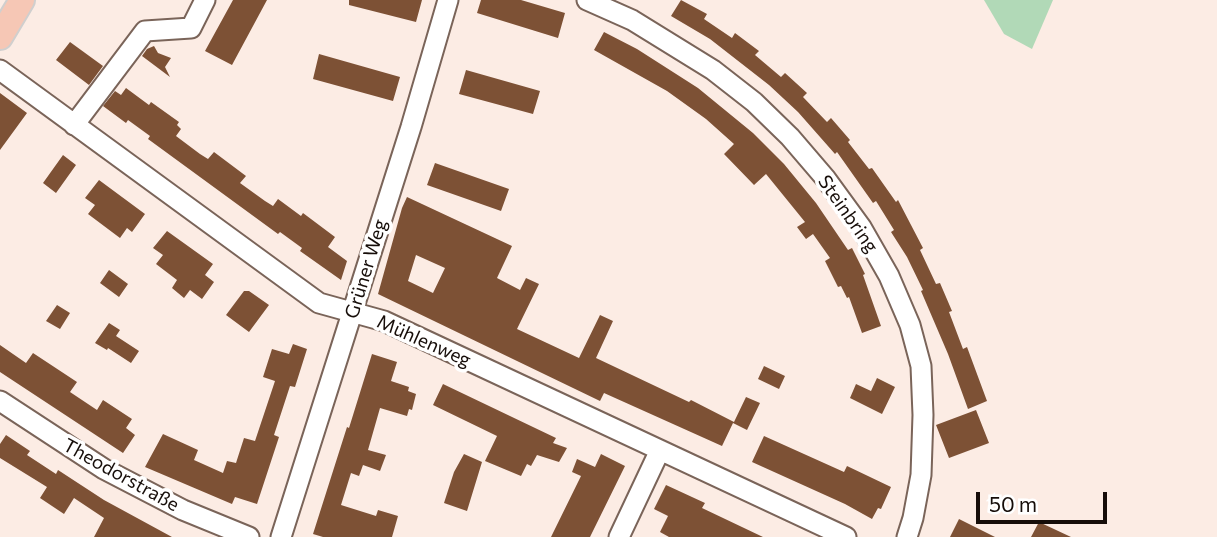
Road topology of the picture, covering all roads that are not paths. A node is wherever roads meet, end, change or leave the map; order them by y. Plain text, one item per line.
1 (22, 0) edge
2 (205, 0) edge
3 (448, 0) edge
4 (587, 0) edge
5 (0, 37) edge
6 (0, 70) edge
7 (74, 125) junction
8 (352, 312) junction
9 (0, 401) edge
10 (660, 450) junction
11 (249, 537) edge
12 (281, 537) edge
13 (619, 537) edge
14 (846, 537) edge
15 (907, 537) edge

1 - 5 main road
2 - 7 street
3 - 8 street, Grüner Weg
4 - 15 street, Steinbring
6 - 7 street, Mühlenweg
7 - 8 street, Mühlenweg
8 - 10 street, Mühlenweg
8 - 12 street, Grüner Weg
9 - 11 street, Theodorstraße
10 - 13 street
10 - 14 street, Mühlenweg

